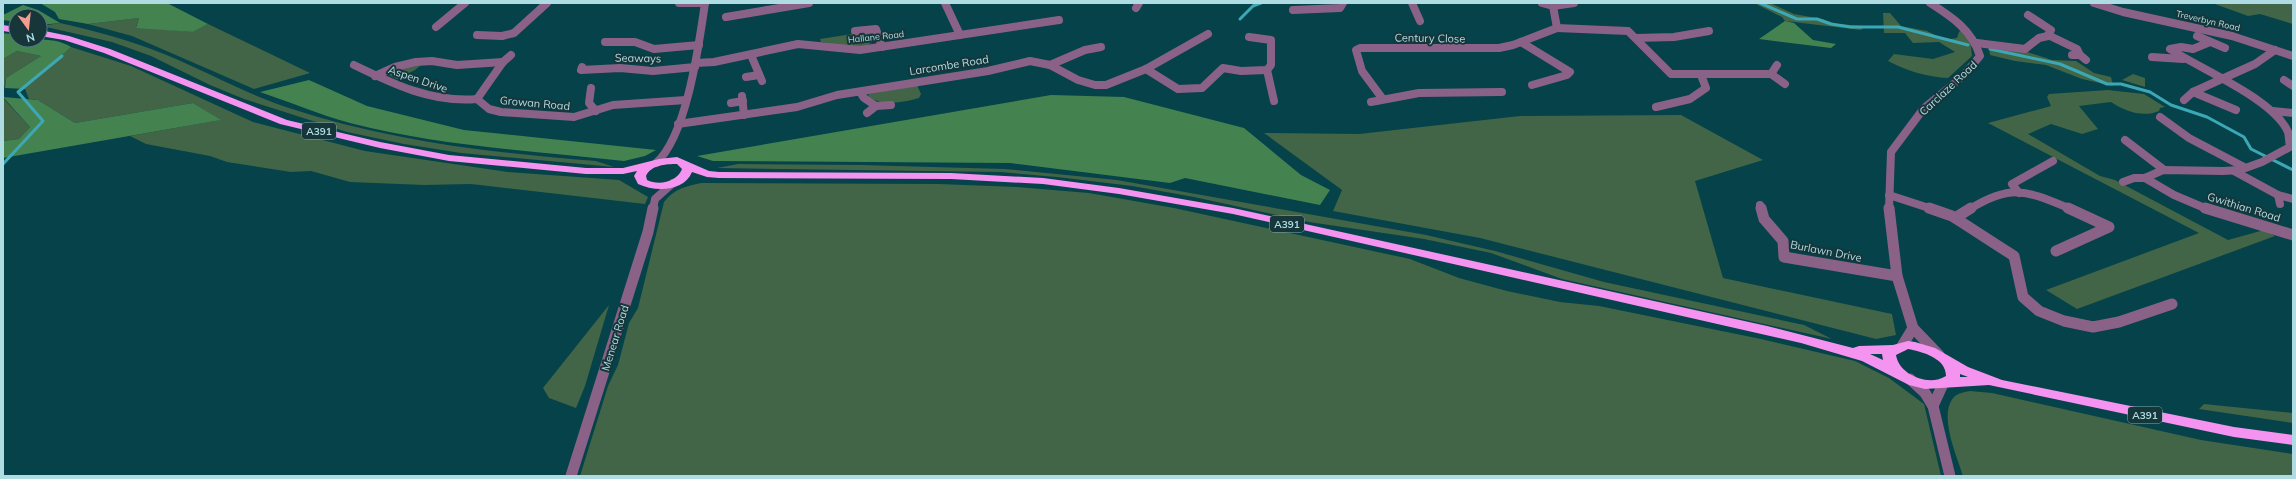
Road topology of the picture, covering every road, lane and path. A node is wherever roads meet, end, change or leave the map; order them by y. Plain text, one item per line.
1 (465, 3) edge
2 (547, 3) edge
3 (679, 3) edge
4 (705, 3) edge
5 (759, 3) edge
6 (809, 3) edge
7 (945, 3) edge
8 (1343, 3) edge
9 (1412, 3) edge
10 (1542, 3) edge
11 (1574, 3) edge
12 (1930, 3) edge
13 (2094, 3) edge
14 (1553, 6) junction
15 (1293, 10) dead end
16 (756, 12) junction
17 (2028, 15) dead end
18 (726, 18) dead end
19 (1059, 20) dead end
20 (1420, 21) dead end
21 (436, 28) dead end
22 (1557, 28) junction
23 (855, 31) dead end
24 (1709, 31) dead end
25 (1208, 34) dead end
26 (48, 35) edge
27 (477, 35) dead end
28 (960, 35) junction
29 (2048, 35) junction
30 (2197, 36) dead end
31 (1249, 37) dead end
32 (1636, 38) junction
33 (605, 42) dead end
34 (1522, 42) junction
35 (1977, 42) junction
36 (2210, 42) junction
37 (699, 45) junction
38 (882, 47) junction
39 (1101, 47) dead end
40 (2225, 48) dead end
41 (2275, 50) junction
42 (511, 55) dead end
43 (751, 55) junction
44 (2293, 56) edge
45 (2080, 57) dead end
46 (2152, 57) dead end
47 (2183, 59) junction
48 (503, 62) junction
49 (354, 65) dead end
50 (696, 65) junction
51 (1050, 65) junction
52 (1777, 65) dead end
53 (1146, 69) junction
54 (580, 70) dead end
55 (1267, 70) junction
56 (1771, 74) junction
57 (1701, 75) junction
58 (375, 76) junction
59 (746, 77) dead end
60 (2225, 79) junction
61 (2284, 80) dead end
62 (1785, 84) dead end
63 (1532, 85) dead end
64 (2293, 86) edge
65 (591, 88) dead end
66 (860, 92) junction
67 (1502, 92) dead end
68 (2193, 92) junction
69 (1382, 98) junction
70 (477, 99) junction
71 (686, 100) junction
72 (2184, 100) dead end
73 (1274, 101) dead end
74 (1371, 102) dead end
75 (731, 103) dead end
76 (891, 105) dead end
77 (876, 106) junction
78 (1656, 107) dead end
79 (2228, 109) dead end
80 (596, 111) junction
81 (2273, 111) junction
82 (867, 113) dead end
83 (2293, 113) edge
84 (744, 115) junction
85 (2160, 117) dead end
86 (678, 124) junction
87 (2125, 140) dead end
88 (671, 147) junction
89 (2291, 147) edge
90 (2053, 161) dead end
91 (654, 164) junction
92 (683, 164) junction
93 (2244, 167) junction
94 (2163, 169) junction
95 (2234, 171) junction
96 (612, 172) junction
97 (719, 175) junction
98 (2145, 178) junction
99 (676, 182) junction
100 (2123, 182) dead end
101 (646, 184) junction
102 (2020, 193) junction
103 (1889, 195) junction
104 (655, 199) junction
105 (2293, 199) edge
106 (1760, 205) dead end
107 (1955, 218) junction
108 (2293, 235) edge
109 (2056, 251) dead end
110 (1897, 276) junction
111 (2172, 304) dead end
112 (1913, 328) junction
113 (1898, 347) junction
114 (1844, 349) junction
115 (1943, 358) junction
116 (1905, 376) junction
117 (1946, 383) junction
118 (1999, 384) junction
119 (1933, 406) junction
120 (2293, 440) edge
121 (571, 476) edge
122 (1950, 476) edge

1 - 21 street
2 - 27 street
3 - 4 street
4 - 37 street
5 - 16 street
6 - 16 street
7 - 28 street
8 - 15 street
9 - 20 street
10 - 14 street
11 - 14 street
12 - 35 street
13 - 41 street, Treverbyn Road
14 - 22 street
16 - 18 street
17 - 29 street
19 - 28 street, Hallane Road
22 - 32 street, Century Close
22 - 34 street, Century Close
23 - 38 street
24 - 32 street
25 - 53 street, Larcombe Road
26 - 96 highway, A391
28 - 38 street, Hallane Road
29 - 35 street
29 - 45 street
30 - 36 street
31 - 55 street
32 - 57 street, Century Close
33 - 37 street
34 - 63 street
34 - 69 street, Century Close
35 - 103 street, Carclaze Road
36 - 40 street
36 - 47 street
37 - 50 street
38 - 43 street, Hallane Road
39 - 51 street
41 - 44 street, Treverbyn Road
41 - 60 street
42 - 48 street, Growan Road
43 - 50 street, Hallane Road
43 - 59 street
46 - 47 street
47 - 60 street
48 - 58 street
48 - 70 street, Growan Road
49 - 58 street, Aspen Drive
50 - 54 street, Seaways
50 - 71 street
51 - 53 street, Larcombe Road
51 - 66 street, Larcombe Road
52 - 56 street
53 - 55 street
55 - 73 street
56 - 57 street, Century Close
56 - 62 street
57 - 78 street
58 - 70 street, Aspen Drive
60 - 68 street
60 - 81 street
61 - 64 street
65 - 80 street
66 - 77 street
66 - 84 street, Larcombe Road
67 - 69 street
68 - 72 street
68 - 79 street
69 - 74 street
70 - 80 street, Growan Road
71 - 80 street, Growan Road
71 - 86 street
75 - 84 street
76 - 77 street
77 - 82 street
81 - 83 street
81 - 89 street
84 - 86 street, Larcombe Road
85 - 93 street
86 - 88 street
87 - 94 street
88 - 91 street
88 - 92 street
89 - 93 street
90 - 102 street
91 - 92 highway
91 - 96 highway, A391
91 - 101 highway
92 - 97 highway, A391
92 - 99 highway
93 - 95 street
94 - 95 street
94 - 98 street
95 - 105 street
96 - 101 highway, A391
97 - 99 highway, A391
97 - 114 highway, A391
98 - 100 street
98 - 108 street, Gwithian Road
99 - 101 highway
99 - 104 street
101 - 104 street
102 - 107 street
102 - 109 street
103 - 107 street
103 - 110 street, Carclaze Road
104 - 121 street, Menear Road
106 - 110 street, Burlawn Drive
107 - 111 street
110 - 112 street, Carclaze Road
112 - 113 street
112 - 115 street, Carclaze Road
113 - 114 highway, A391
113 - 115 highway
113 - 116 highway
114 - 116 highway, A391
115 - 117 highway
115 - 118 highway, A391
116 - 117 highway
116 - 119 street
117 - 118 highway, A391
117 - 119 street
118 - 120 highway, A391
119 - 122 street

